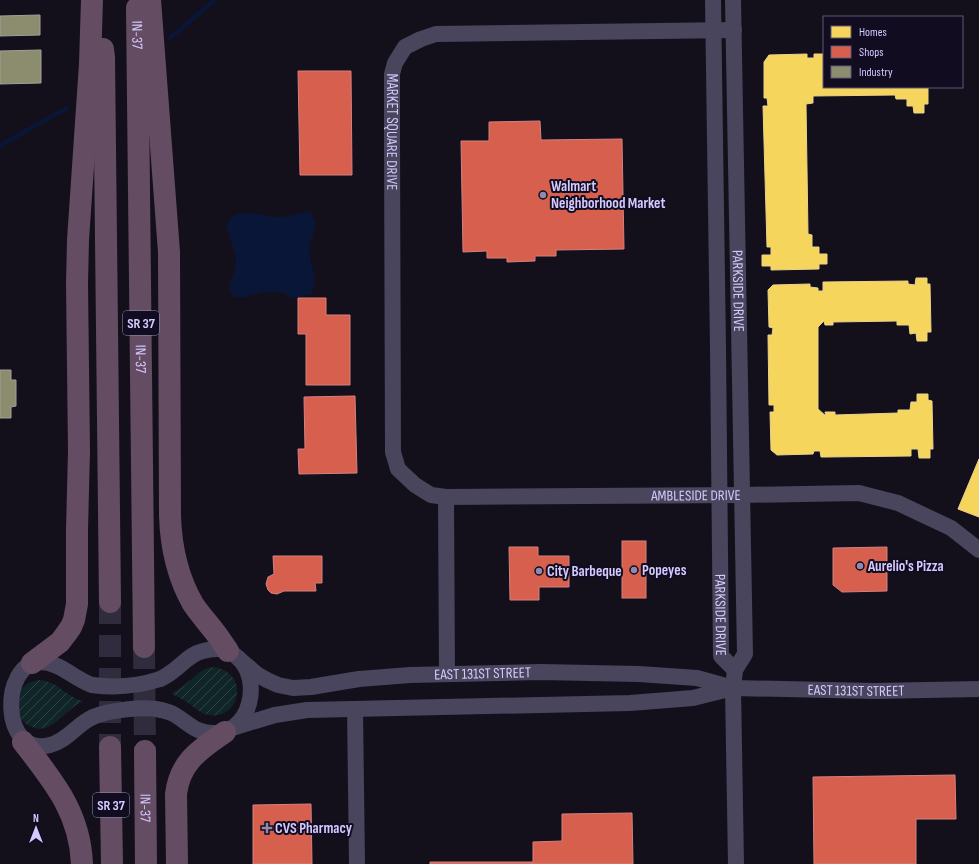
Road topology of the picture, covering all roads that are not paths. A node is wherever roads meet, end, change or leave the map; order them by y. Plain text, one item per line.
1 (92, 0) edge
2 (99, 0) edge
3 (137, 0) edge
4 (150, 0) edge
5 (713, 0) edge
6 (733, 0) edge
7 (714, 30) junction
8 (734, 30) junction
9 (406, 476) joint
10 (719, 495) junction
11 (742, 495) junction
12 (446, 497) junction
13 (979, 550) edge
14 (110, 602) tunnel mouth
15 (144, 647) tunnel mouth
16 (233, 655) junction
17 (19, 668) junction
18 (735, 670) junction
19 (447, 674) junction
20 (733, 688) junction
21 (979, 689) edge
22 (355, 709) junction
23 (0, 725) edge
24 (229, 730) junction
25 (18, 739) junction
26 (110, 747) tunnel mouth
27 (145, 751) tunnel mouth
28 (82, 864) edge
29 (112, 864) edge
30 (146, 864) edge
31 (177, 864) edge
32 (357, 864) edge
33 (736, 864) edge

1 - 17 highway
2 - 14 highway, SR 37
3 - 15 highway, IN-37 / SR 37
4 - 16 highway
5 - 7 street, PARKSIDE DRIVE
6 - 8 street, PARKSIDE DRIVE
7 - 8 street, MARKET SQUARE DRIVE
7 - 9 street, MARKET SQUARE DRIVE
7 - 10 street, PARKSIDE DRIVE
8 - 11 street, PARKSIDE DRIVE
9 - 12 street, AMBLESIDE DRIVE
10 - 11 street, AMBLESIDE DRIVE
10 - 12 street, AMBLESIDE DRIVE
10 - 18 street, PARKSIDE DRIVE
11 - 13 street, AMBLESIDE DRIVE
11 - 18 street, PARKSIDE DRIVE
12 - 19 street
16 - 17 street, bridge
16 - 19 street, EAST 131ST STREET
16 - 24 street
17 - 25 street
18 - 20 street
19 - 20 street, EAST 131ST STREET
20 - 21 street, EAST 131ST STREET
20 - 22 street, EAST 131ST STREET
20 - 33 street
22 - 24 street, EAST 131ST STREET
22 - 32 street
23 - 25 street
24 - 25 street, EAST 131ST STREET, bridge
24 - 31 highway
25 - 28 highway
26 - 29 highway, SR 37
27 - 30 highway, IN-37 / SR 37

